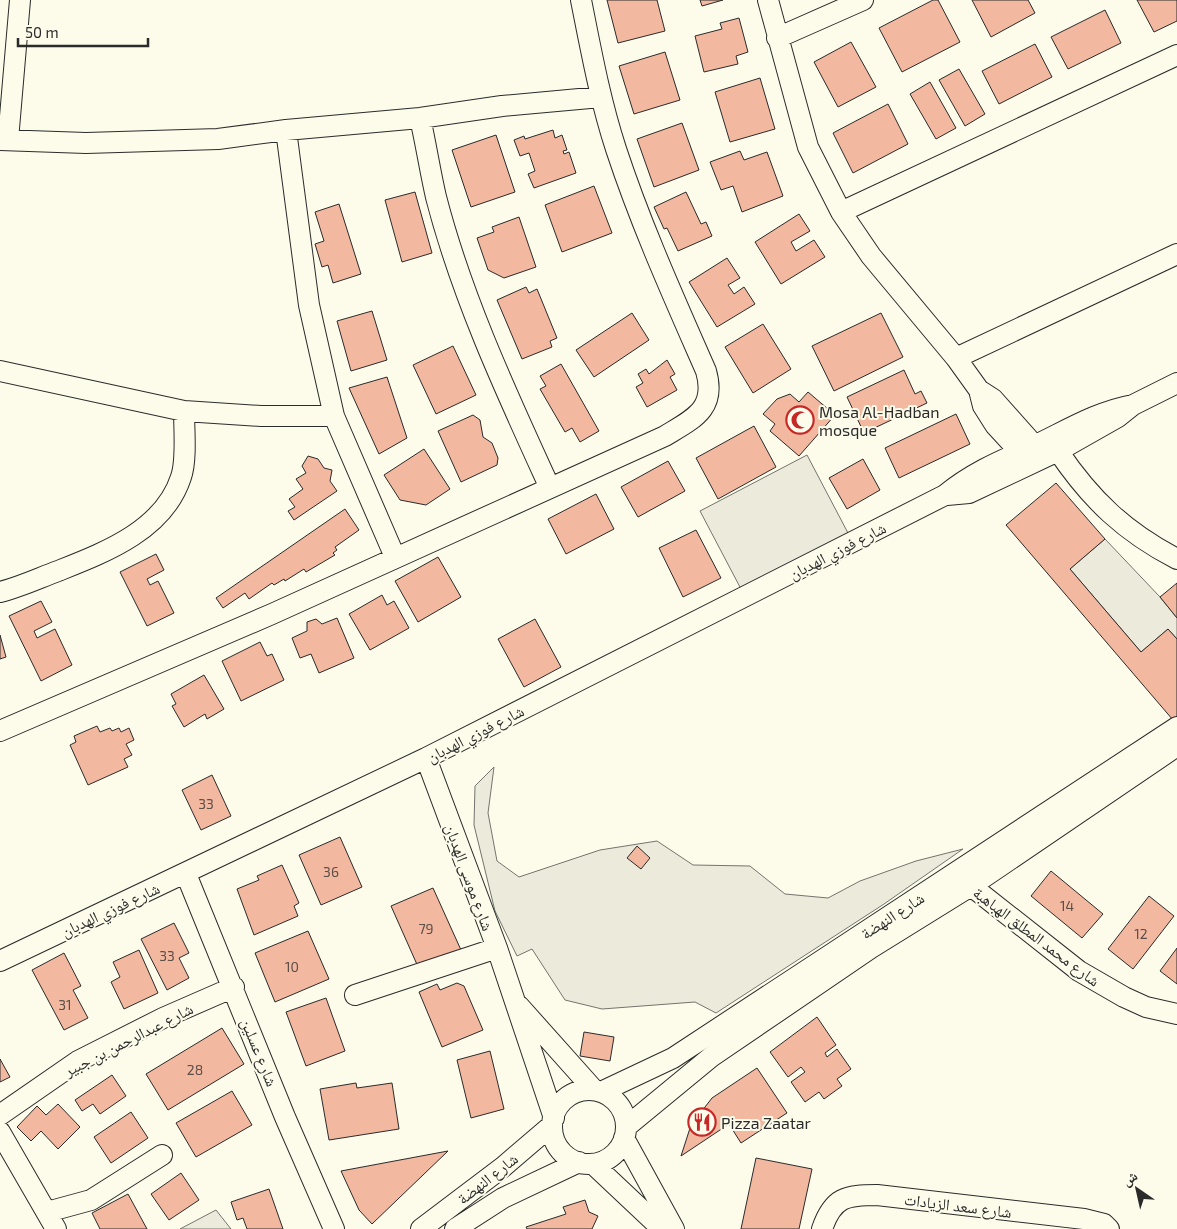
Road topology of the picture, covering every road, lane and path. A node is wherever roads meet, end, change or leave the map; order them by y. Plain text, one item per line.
1 (20, 0) edge
2 (581, 0) edge
3 (768, 0) edge
4 (863, 0) edge
5 (777, 38) junction
6 (1177, 54) edge
7 (601, 97) junction
8 (420, 118) junction
9 (286, 130) junction
10 (4, 140) edge
11 (841, 212) junction
12 (1177, 254) edge
13 (956, 358) junction
14 (0, 371) edge
15 (1177, 383) edge
16 (979, 390) junction
17 (184, 412) junction
18 (334, 416) junction
19 (995, 425) junction
20 (1038, 454) junction
21 (990, 464) junction
22 (550, 488) junction
23 (945, 495) junction
24 (395, 557) junction
25 (1177, 559) edge
26 (0, 592) edge
27 (1177, 727) edge
28 (0, 731) edge
29 (1177, 746) edge
30 (426, 758) junction
31 (186, 874) junction
32 (964, 880) junction
33 (497, 948) junction
34 (0, 961) edge
35 (234, 987) junction
36 (355, 995) dead end
37 (512, 997) junction
38 (1177, 1014) edge
39 (598, 1091) junction
40 (0, 1114) edge
41 (553, 1121) junction
42 (0, 1132) edge
43 (625, 1133) junction
44 (162, 1156) dead end
45 (586, 1163) junction
46 (52, 1220) edge
47 (457, 1228) edge
48 (334, 1229) edge
49 (421, 1229) edge
50 (662, 1229) edge
51 (674, 1229) edge
52 (822, 1229) edge
53 (1109, 1229) edge

1 - 10 street
2 - 7 street
3 - 5 street
4 - 5 street
5 - 11 street
6 - 11 street
7 - 8 street
7 - 22 street
8 - 9 street
8 - 22 street
9 - 10 street
9 - 18 street
11 - 13 street
12 - 13 street
13 - 16 street
14 - 17 street
15 - 20 street, شارع فوزي الهدبان
16 - 19 street
16 - 20 street
17 - 18 street
17 - 26 street
18 - 24 street
19 - 20 street
19 - 21 street
20 - 21 street, شارع فوزي الهدبان
20 - 23 street, شارع فوزي الهدبان
20 - 25 street
21 - 23 street, شارع فوزي الهدبان
22 - 24 street
23 - 30 street, شارع فوزي الهدبان
24 - 28 street
27 - 32 street, شارع النهضة
29 - 32 street, شارع النهضة
30 - 31 street, شارع فوزي الهدبان
30 - 33 street, شارع موسى الهدبان
31 - 34 street, شارع فوزي الهدبان
31 - 35 street, شارع عسلين
32 - 38 street, شارع محمد المطلق الهباهبة
32 - 39 street, شارع النهضة
32 - 43 street, شارع النهضة
33 - 36 street
33 - 37 street, شارع موسى الهدبان
35 - 40 street, شارع عبدالرحمن بن جبير
35 - 48 street, شارع عسلين
37 - 39 street, شارع موسى الهدبان
37 - 41 street, شارع موسى الهدبان
39 - 41 street
39 - 43 street
41 - 45 street
41 - 49 street, شارع النهضة
42 - 46 street
43 - 45 street
43 - 51 street
44 - 46 street
45 - 47 street, شارع النهضة
45 - 50 street
52 - 53 street, شارع سعد الزيادات

